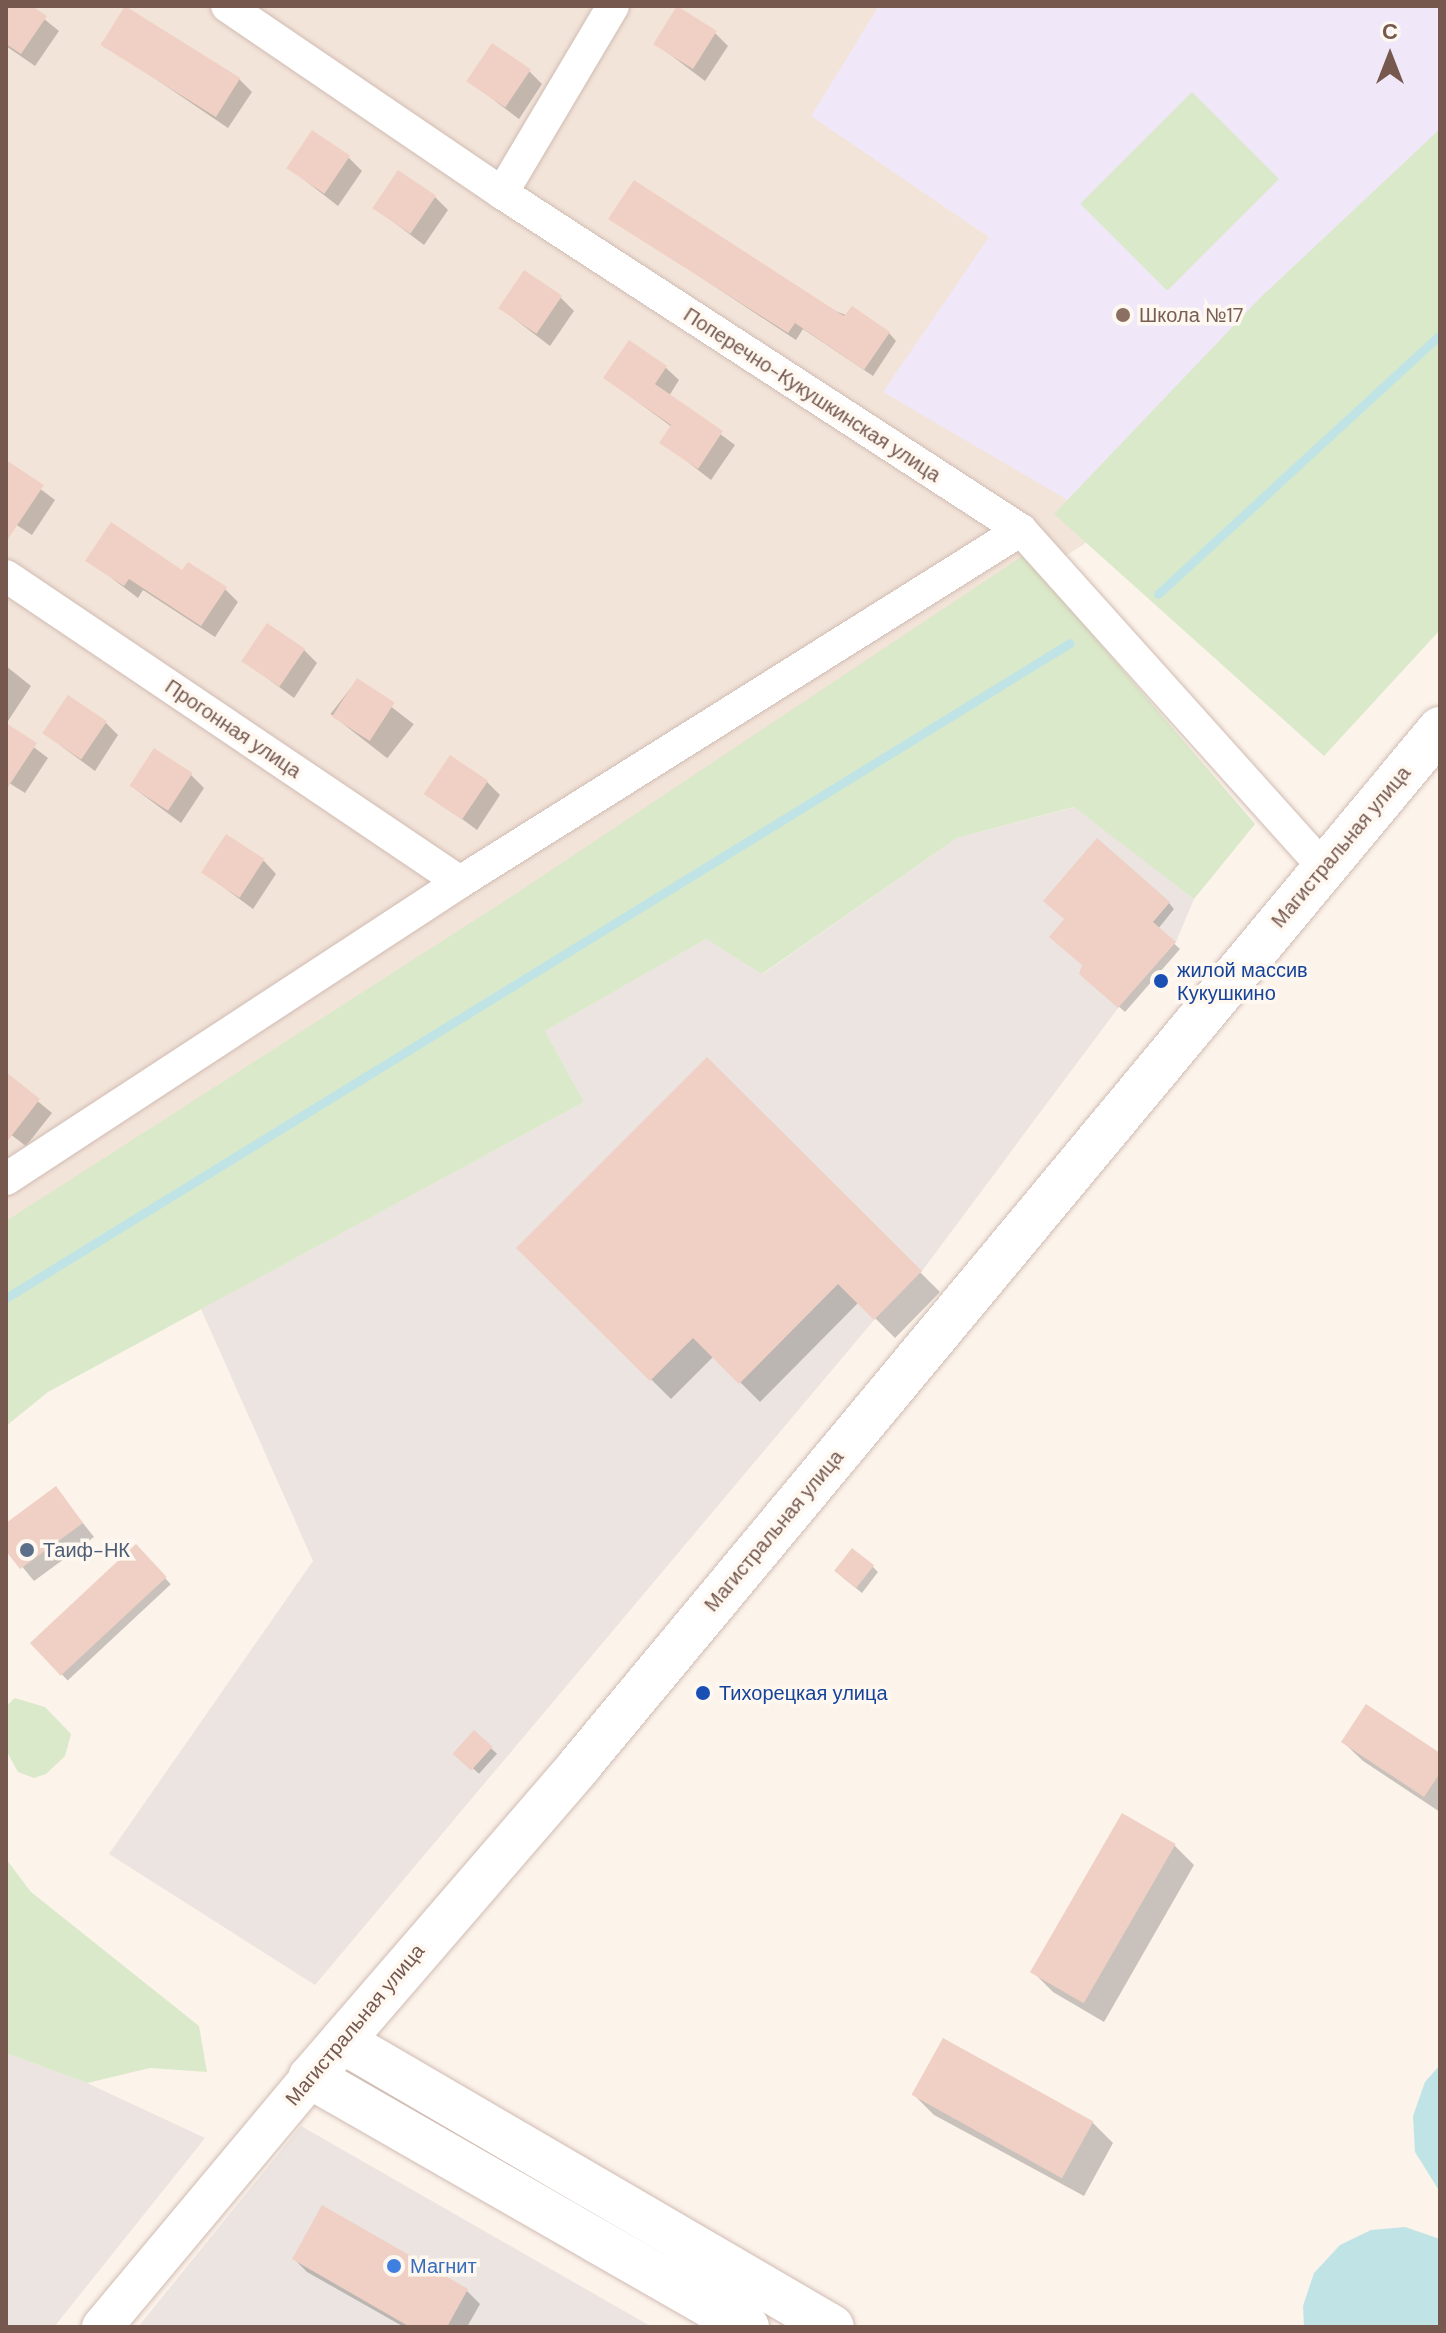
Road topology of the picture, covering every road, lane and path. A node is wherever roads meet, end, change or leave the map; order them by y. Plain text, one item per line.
1 (227, 6) edge
2 (613, 6) edge
3 (502, 193) junction
4 (1021, 530) junction
5 (6, 576) edge
6 (1440, 729) edge
7 (1324, 868) junction
8 (460, 882) junction
9 (6, 1179) edge
10 (342, 2041) junction
11 (311, 2077) junction
12 (102, 2327) edge
13 (747, 2327) edge
14 (832, 2327) edge

1 - 3 street, Поперечно-Кукушкинская улица
2 - 3 street
3 - 4 street, Поперечно-Кукушкинская улица
4 - 7 street, Поперечно-Кукушкинская улица
4 - 8 street
5 - 8 street, Прогонная улица
6 - 7 main road, Магистральная улица
7 - 10 main road, Магистральная улица
8 - 9 street
10 - 11 main road, Магистральная улица
10 - 14 main road
11 - 12 street, Магистральная улица
11 - 13 main road

